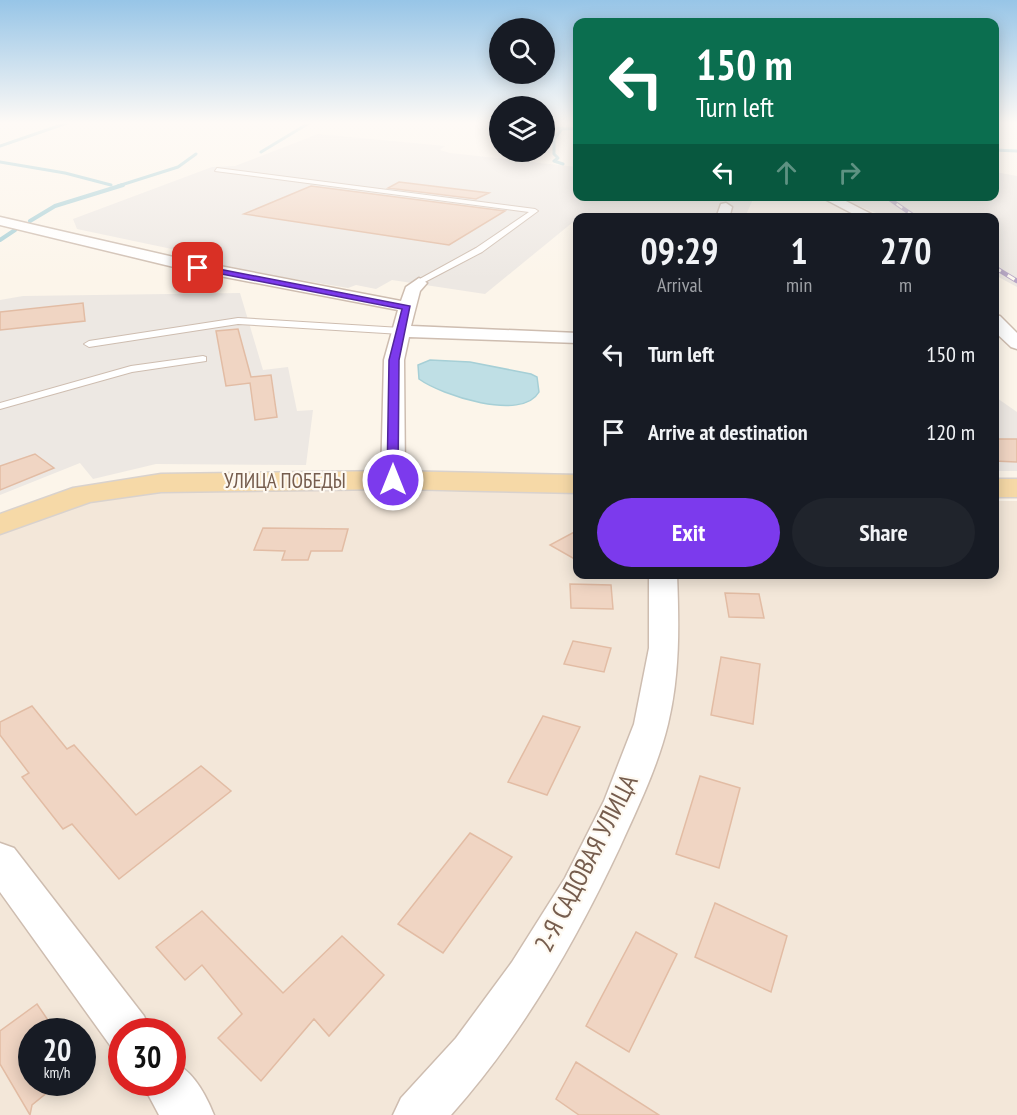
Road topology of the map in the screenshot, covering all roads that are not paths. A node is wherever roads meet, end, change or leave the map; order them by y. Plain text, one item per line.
1 (256, 175) edge
2 (836, 201) edge
3 (862, 213) edge
4 (0, 221) edge
5 (419, 283) joint
6 (407, 308) junction
7 (999, 325) edge
8 (401, 330) junction
9 (573, 338) edge
10 (1017, 343) edge
11 (89, 344) dead end
12 (203, 359) dead end
13 (0, 406) edge
14 (393, 480) junction
15 (573, 484) edge
16 (999, 488) edge
17 (1017, 488) edge
18 (0, 525) edge
19 (663, 579) edge
20 (0, 860) edge
21 (118, 1018) edge
22 (175, 1096) edge
23 (189, 1115) edge
24 (418, 1115) edge

1 - 5 lane
2 - 3 street
4 - 6 street
5 - 6 street
6 - 8 street
7 - 10 street
8 - 9 street
8 - 11 lane
8 - 14 street
12 - 13 lane
14 - 15 main road, УЛИЦА ПОБЕДЫ
14 - 18 main road, УЛИЦА ПОБЕДЫ
16 - 17 main road
19 - 24 street, 2-Я САДОВАЯ УЛИЦА
20 - 21 street
22 - 23 street

